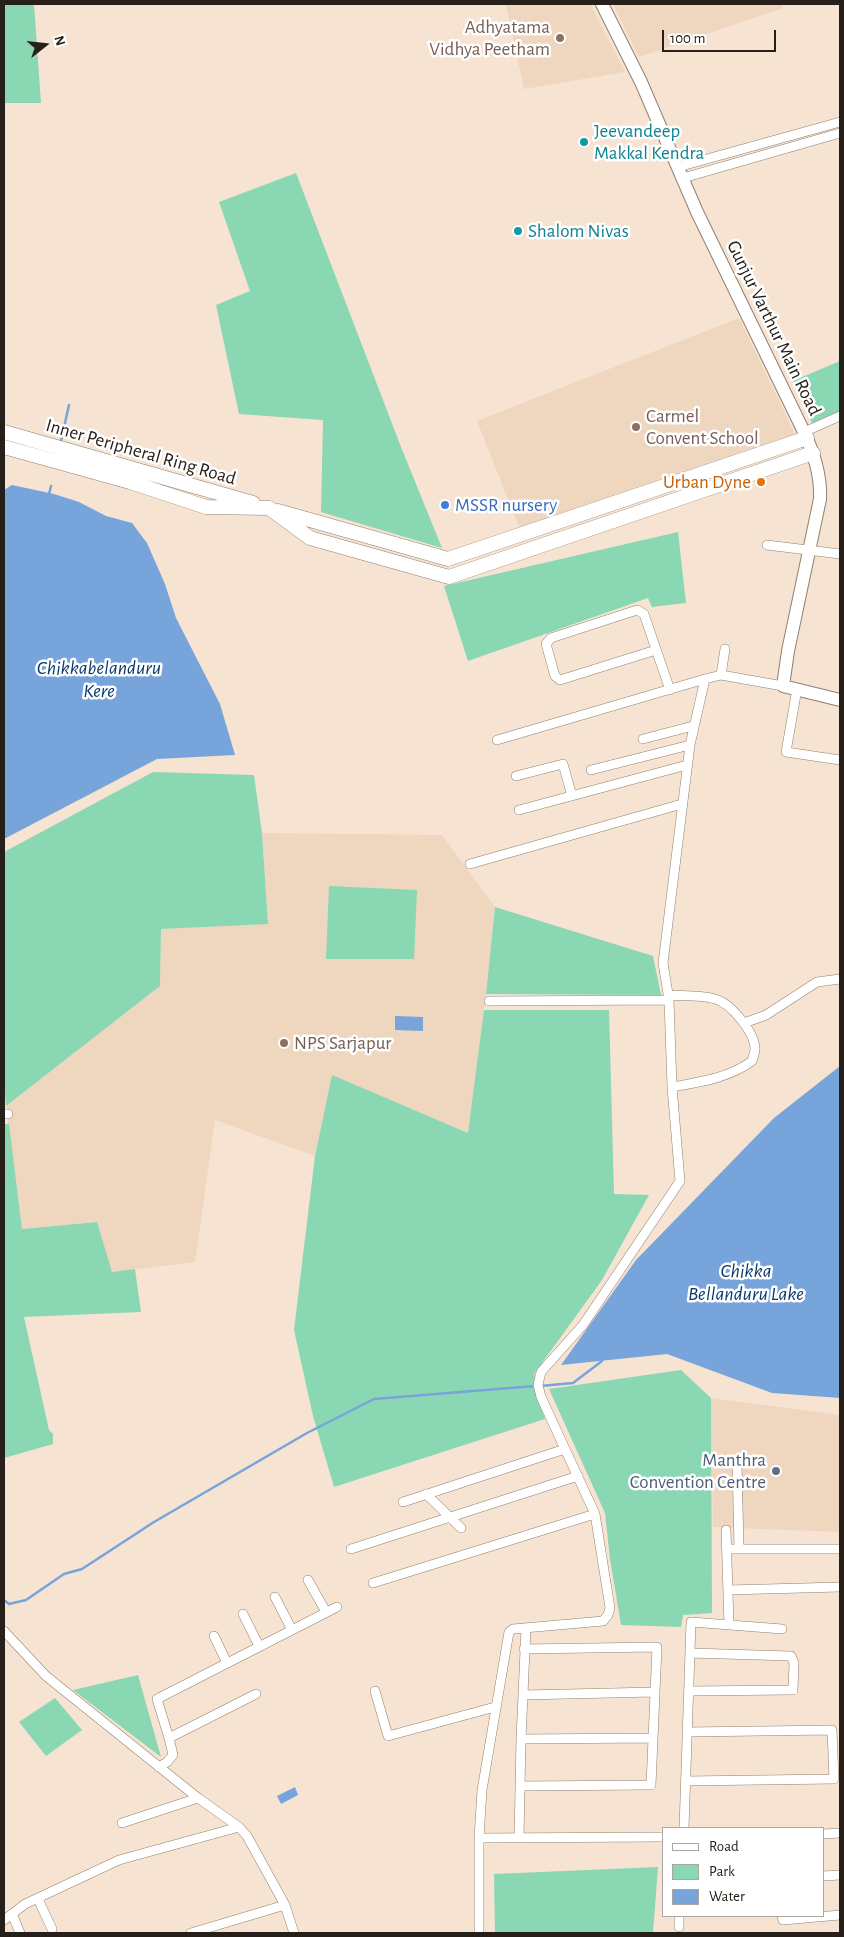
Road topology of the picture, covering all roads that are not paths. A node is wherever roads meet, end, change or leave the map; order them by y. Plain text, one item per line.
1 (602, 4) edge
2 (840, 122) edge
3 (840, 134) edge
4 (680, 173) junction
5 (840, 416) edge
6 (4, 432) edge
7 (805, 435) junction
8 (4, 447) edge
9 (813, 453) junction
10 (269, 508) junction
11 (766, 545) dead end
12 (810, 550) junction
13 (840, 554) edge
14 (725, 649) dead end
15 (656, 650) junction
16 (722, 675) junction
17 (705, 679) junction
18 (783, 686) junction
19 (797, 689) junction
20 (670, 690) junction
21 (840, 700) edge
22 (693, 726) junction
23 (643, 739) dead end
24 (498, 740) dead end
25 (690, 745) junction
26 (840, 760) edge
27 (687, 765) junction
28 (591, 770) dead end
29 (516, 776) dead end
30 (572, 796) junction
31 (682, 804) junction
32 (520, 810) dead end
33 (470, 864) dead end
34 (840, 979) edge
35 (668, 998) junction
36 (489, 1001) dead end
37 (744, 1023) junction
38 (672, 1087) junction
39 (565, 1450) junction
40 (737, 1464) dead end
41 (578, 1476) junction
42 (426, 1494) junction
43 (403, 1502) dead end
44 (595, 1514) junction
45 (450, 1517) junction
46 (461, 1528) dead end
47 (726, 1530) dead end
48 (727, 1548) junction
49 (739, 1548) junction
50 (351, 1549) dead end
51 (840, 1549) edge
52 (308, 1580) dead end
53 (373, 1583) dead end
54 (840, 1587) edge
55 (728, 1590) junction
56 (275, 1597) dead end
57 (337, 1607) dead end
58 (326, 1612) junction
59 (243, 1614) dead end
60 (729, 1625) junction
61 (526, 1628) junction
62 (782, 1629) dead end
63 (292, 1630) junction
64 (4, 1631) edge
65 (214, 1636) dead end
66 (259, 1646) junction
67 (524, 1650) junction
68 (690, 1653) junction
69 (227, 1662) junction
70 (376, 1691) dead end
71 (689, 1691) junction
72 (655, 1692) junction
73 (256, 1694) dead end
74 (522, 1694) junction
75 (495, 1707) junction
76 (688, 1732) junction
77 (169, 1738) junction
78 (653, 1738) junction
79 (521, 1740) junction
80 (159, 1766) junction
81 (686, 1781) junction
82 (520, 1786) junction
83 (198, 1798) junction
84 (122, 1823) dead end
85 (239, 1827) junction
86 (684, 1827) edge
87 (840, 1833) edge
88 (824, 1834) edge
89 (662, 1837) edge
90 (479, 1838) junction
91 (519, 1838) junction
92 (840, 1875) edge
93 (824, 1876) edge
94 (38, 1899) junction
95 (285, 1905) junction
96 (12, 1914) junction
97 (840, 1915) edge
98 (824, 1916) edge
99 (679, 1917) edge
100 (782, 1917) edge
101 (817, 1917) edge
102 (4, 1920) edge
103 (679, 1927) dead end
104 (52, 1929) dead end
105 (20, 1933) edge
106 (191, 1933) edge
107 (294, 1933) edge
108 (479, 1933) edge

1 - 4 main road, Gunjur Varthur Main Road
2 - 4 street
3 - 4 street
4 - 7 main road, Gunjur Varthur Main Road
5 - 7 street
6 - 10 main road, Inner Peripheral Ring Road
7 - 9 main road, Gunjur Varthur Main Road
7 - 10 main road, Inner Peripheral Ring Road
8 - 10 main road, Inner Peripheral Ring Road
9 - 10 main road, Inner Peripheral Ring Road
9 - 12 main road, Gunjur Varthur Main Road
11 - 12 street
12 - 13 street
12 - 18 main road, Gunjur Varthur Main Road
14 - 16 street
15 - 15 street
15 - 20 street
16 - 17 street
16 - 18 street
17 - 20 street
17 - 22 street
18 - 19 main road
19 - 21 main road
19 - 26 street
20 - 24 street
22 - 23 street
22 - 25 street
25 - 27 street
25 - 28 street
27 - 30 street
27 - 31 street
29 - 30 street
30 - 32 street
31 - 33 street
31 - 35 street
34 - 37 street
35 - 36 street
35 - 37 street
35 - 38 street
37 - 38 street
38 - 39 street
39 - 41 street
39 - 42 street
40 - 49 street
41 - 44 street
41 - 45 street
42 - 43 street
42 - 45 street
44 - 53 street
44 - 61 street
45 - 46 street
45 - 50 street
47 - 48 street
48 - 49 street
48 - 55 street
49 - 51 street
52 - 58 street
54 - 55 street
55 - 60 street
56 - 63 street
57 - 58 street
58 - 63 street
59 - 66 street
60 - 62 street
60 - 68 street
61 - 67 street
61 - 75 street
63 - 66 street
64 - 80 street
65 - 69 street
66 - 69 street
67 - 72 street
67 - 74 street
68 - 71 street
68 - 71 street
69 - 77 street
70 - 75 street
71 - 76 street
72 - 74 street
72 - 78 street
73 - 77 street
74 - 79 street
75 - 90 street
76 - 81 street
76 - 81 street
77 - 80 street
78 - 79 street
78 - 82 street
79 - 82 street
80 - 83 street
81 - 86 street
82 - 91 street
83 - 84 street
83 - 85 street
85 - 94 street
85 - 95 street
87 - 88 street
89 - 91 street
90 - 91 street
90 - 108 street
92 - 93 street
94 - 96 street
94 - 104 street
95 - 106 street
95 - 107 street
96 - 102 street
96 - 105 street
97 - 98 street
99 - 103 street
100 - 101 street

